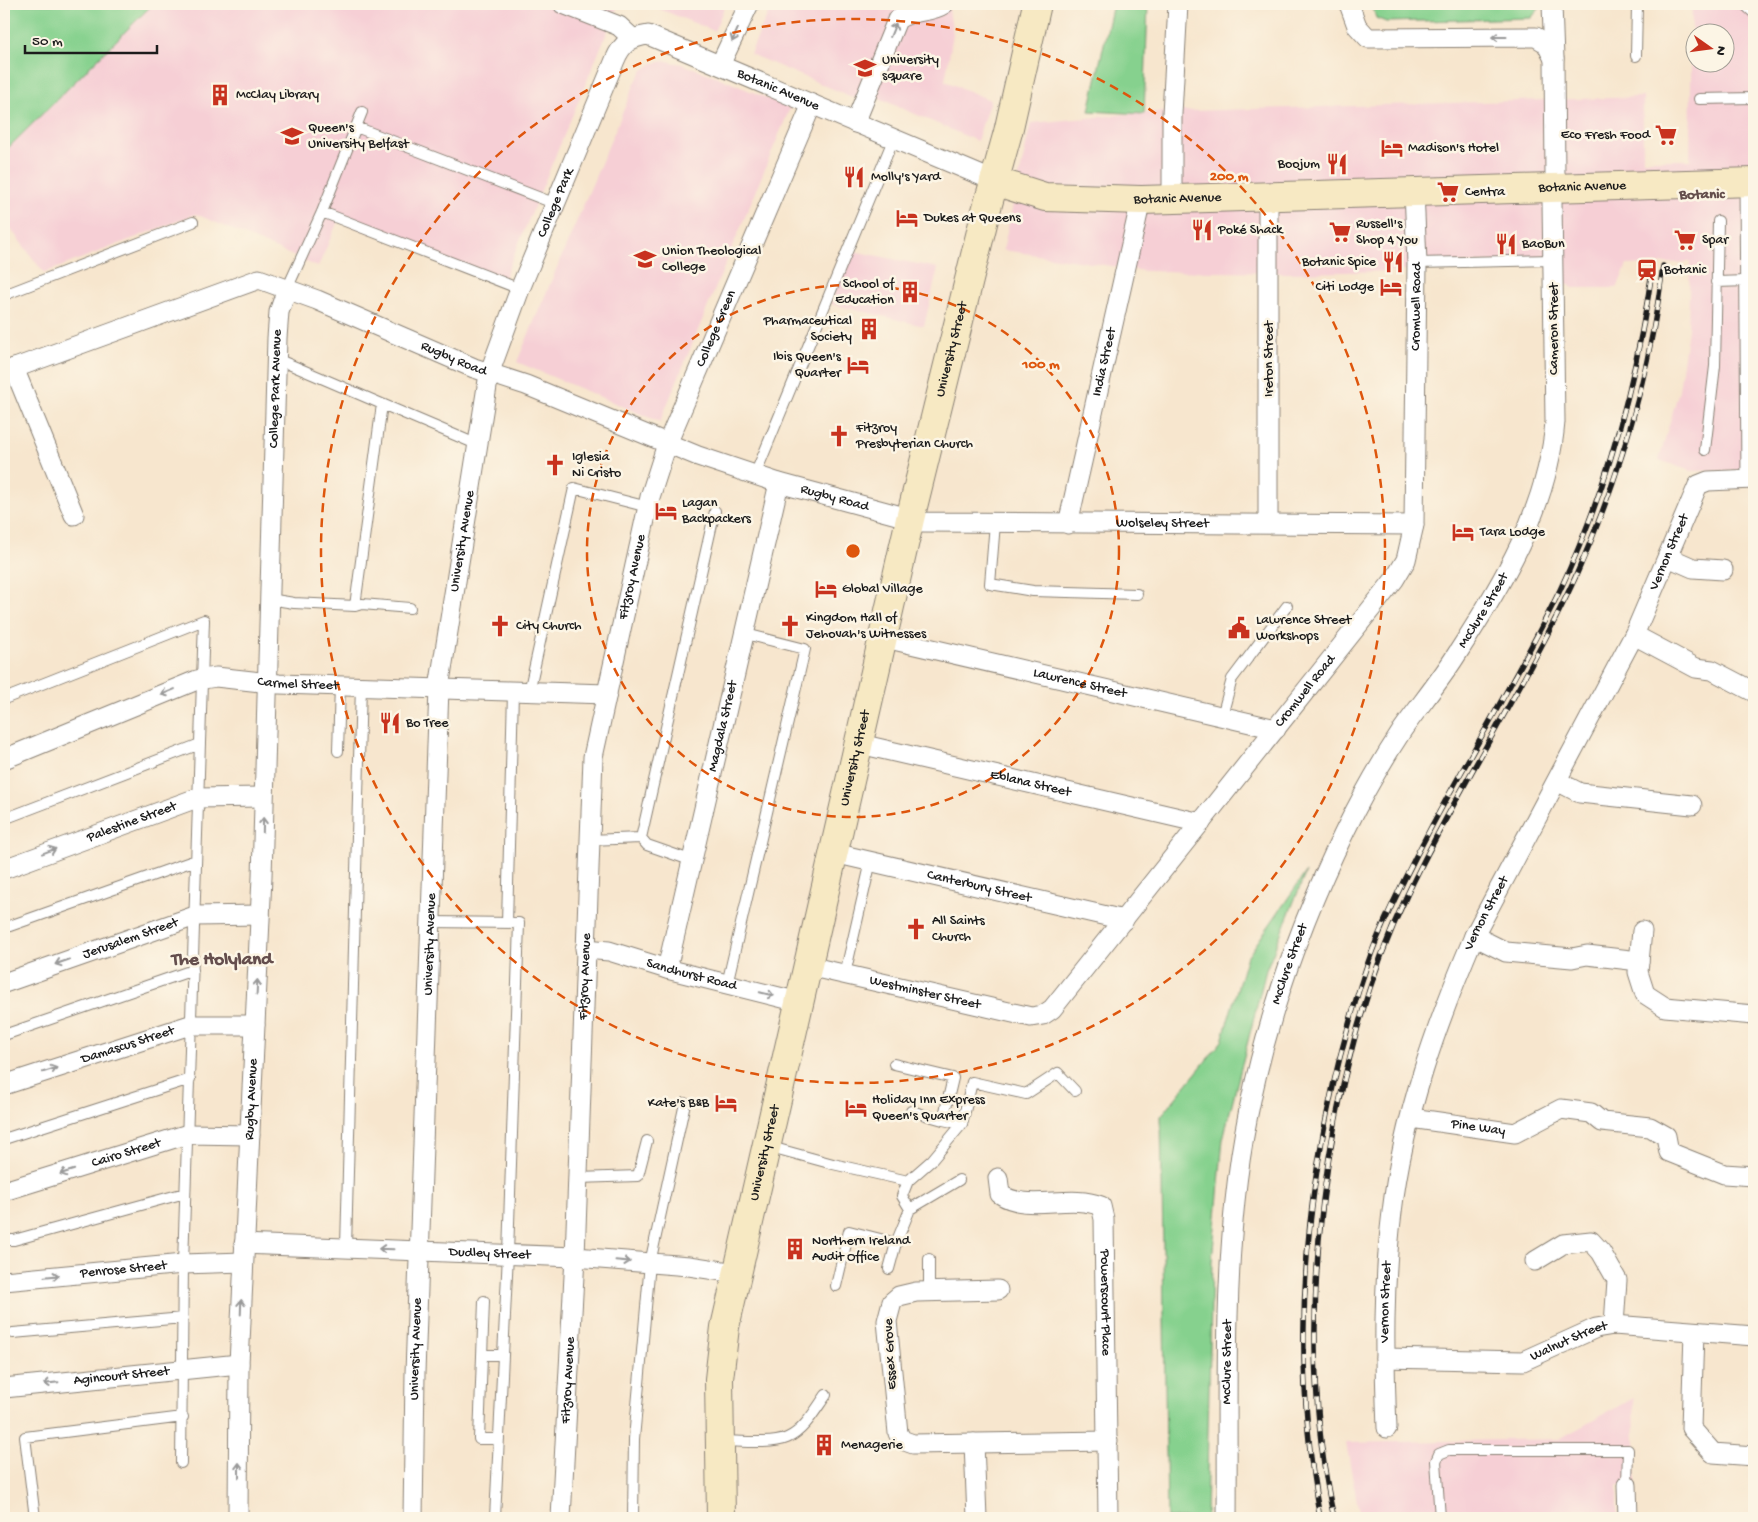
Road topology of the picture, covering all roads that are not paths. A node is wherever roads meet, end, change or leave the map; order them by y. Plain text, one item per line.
1 (563, 4) edge
2 (749, 4) edge
3 (944, 4) edge
4 (1037, 4) edge
5 (1178, 4) edge
6 (1349, 4) edge
7 (1637, 4) edge
8 (1740, 5) edge
9 (1552, 11) edge
10 (1754, 13) edge
11 (1536, 37) junction
12 (632, 38) junction
13 (1636, 56) dead end
14 (1554, 59) junction
15 (720, 65) junction
16 (1754, 98) edge
17 (1699, 99) dead end
18 (812, 104) junction
19 (362, 112) dead end
20 (855, 124) junction
21 (356, 127) junction
22 (893, 140) junction
23 (994, 181) junction
24 (1752, 182) edge
25 (1414, 190) junction
26 (1554, 190) junction
27 (1268, 196) junction
28 (1172, 199) junction
29 (1142, 200) junction
30 (556, 204) junction
31 (322, 212) junction
32 (1718, 221) dead end
33 (193, 222) dead end
34 (1554, 260) junction
35 (1417, 263) junction
36 (1748, 281) junction
37 (1716, 282) junction
38 (286, 289) junction
39 (520, 289) junction
40 (4, 295) edge
41 (1752, 301) edge
42 (277, 359) junction
43 (9, 370) edge
44 (489, 374) junction
45 (382, 404) junction
46 (476, 444) junction
47 (667, 444) junction
48 (1705, 450) dead end
49 (1548, 468) joint
50 (754, 475) junction
51 (1753, 479) edge
52 (779, 483) junction
53 (648, 507) junction
54 (714, 511) dead end
55 (74, 515) dead end
56 (910, 519) junction
57 (1268, 522) junction
58 (995, 523) junction
59 (1068, 524) junction
60 (1414, 525) junction
61 (1668, 557) junction
62 (1722, 570) dead end
63 (1137, 594) dead end
64 (269, 599) junction
65 (355, 606) junction
66 (1287, 606) dead end
67 (410, 608) dead end
68 (746, 634) junction
69 (1634, 635) junction
70 (885, 638) junction
71 (203, 679) junction
72 (267, 681) junction
73 (340, 685) junction
74 (361, 685) junction
75 (439, 688) junction
76 (521, 692) junction
77 (1754, 692) edge
78 (607, 694) junction
79 (4, 698) edge
80 (1222, 716) junction
81 (1276, 729) junction
82 (200, 744) junction
83 (860, 744) junction
84 (338, 751) dead end
85 (4, 759) edge
86 (1557, 781) junction
87 (263, 797) junction
88 (196, 798) junction
89 (1692, 804) dead end
90 (4, 820) edge
91 (1201, 823) junction
92 (640, 838) junction
93 (589, 840) junction
94 (834, 853) junction
95 (196, 860) junction
96 (693, 861) junction
97 (872, 862) junction
98 (4, 869) edge
99 (260, 915) junction
100 (195, 916) junction
101 (1124, 920) junction
102 (430, 922) junction
103 (506, 923) junction
104 (4, 928) edge
105 (1642, 932) dead end
106 (1474, 936) junction
107 (585, 948) junction
108 (1639, 961) junction
109 (808, 966) junction
110 (667, 969) junction
111 (193, 970) junction
112 (845, 974) junction
113 (4, 983) edge
114 (727, 984) junction
115 (799, 1002) junction
116 (1043, 1015) joint
117 (1754, 1016) edge
118 (190, 1025) junction
119 (255, 1025) junction
120 (4, 1035) edge
121 (894, 1064) dead end
122 (190, 1079) junction
123 (4, 1085) edge
124 (1075, 1090) dead end
125 (685, 1103) dead end
126 (911, 1111) dead end
127 (1411, 1118) junction
128 (943, 1120) junction
129 (962, 1124) junction
130 (188, 1134) junction
131 (250, 1135) junction
132 (4, 1139) edge
133 (647, 1141) dead end
134 (766, 1145) junction
135 (1754, 1176) edge
136 (578, 1178) junction
137 (998, 1178) dead end
138 (908, 1180) junction
139 (960, 1180) dead end
140 (4, 1192) edge
141 (185, 1193) junction
142 (910, 1209) junction
143 (4, 1240) edge
144 (896, 1243) junction
145 (346, 1247) junction
146 (419, 1250) junction
147 (244, 1253) junction
148 (508, 1254) junction
149 (575, 1257) junction
150 (929, 1259) dead end
151 (1535, 1261) dead end
152 (650, 1263) junction
153 (183, 1264) junction
154 (889, 1269) dead end
155 (736, 1274) junction
156 (4, 1281) edge
157 (836, 1286) dead end
158 (929, 1290) junction
159 (998, 1290) dead end
160 (484, 1301) dead end
161 (183, 1318) junction
162 (1614, 1326) junction
163 (1694, 1332) junction
164 (13, 1333) dead end
165 (1754, 1336) edge
166 (482, 1355) junction
167 (503, 1355) junction
168 (1384, 1358) junction
169 (239, 1364) junction
170 (183, 1369) junction
171 (4, 1388) edge
172 (826, 1396) dead end
173 (183, 1417) junction
174 (1387, 1428) dead end
175 (499, 1439) junction
176 (720, 1440) junction
177 (1108, 1442) junction
178 (974, 1443) junction
179 (1754, 1456) edge
180 (182, 1463) dead end
181 (1627, 1485) joint
182 (36, 1518) edge
183 (238, 1518) edge
184 (413, 1518) edge
185 (495, 1518) edge
186 (560, 1518) edge
187 (633, 1518) edge
188 (721, 1518) edge
189 (976, 1518) edge
190 (1108, 1518) edge
191 (1227, 1518) edge
192 (1440, 1518) edge
193 (1628, 1518) edge

1 - 12 street
2 -> 15 street
20 -> 3 street
4 - 23 street, University Street
5 - 28 street
11 -> 6 street
7 - 13 lane
8 - 10 lane
9 - 11 street
9 - 14 street, Cameron Street
11 - 14 street
12 - 15 street, Botanic Avenue
12 - 30 street, College Park
14 - 26 street, Cameron Street
15 - 18 street, Botanic Avenue
16 - 17 lane
18 - 20 street, Botanic Avenue
18 - 47 street, College Green
19 - 21 lane, College Park Avenue
20 - 22 street, Botanic Avenue
21 - 30 lane
21 - 31 lane, College Park Avenue
22 - 23 street, Botanic Avenue
22 - 50 lane
23 - 29 street, Botanic Avenue
23 - 56 street, University Street
24 - 26 street, Botanic Avenue
24 - 36 street
25 - 26 street, Botanic Avenue
25 - 27 street, Botanic Avenue
25 - 35 street, Cromwell Road
26 - 34 street, Cameron Street
27 - 28 street, Botanic Avenue
27 - 57 street, Ireton Street
28 - 29 street, Botanic Avenue
29 - 59 street, India Street
30 - 39 street, College Park
31 - 38 lane, College Park Avenue
31 - 39 lane
32 - 37 lane
33 - 40 lane
34 - 35 lane
34 - 49 street, Cameron Street
35 - 60 street, Cromwell Road
36 - 37 lane
36 - 41 street
37 - 48 lane
38 - 42 street, College Park Avenue
38 - 43 street, Rugby Road
38 - 44 street, Rugby Road
39 - 44 street, College Park
41 - 51 street
42 - 45 lane
42 - 64 street, College Park Avenue
43 - 55 street
44 - 46 street, University Avenue
44 - 47 street, Rugby Road
45 - 46 lane
45 - 65 lane
46 - 75 street, University Avenue
47 - 50 street, Rugby Road
47 - 53 street, Fitzroy Avenue
49 - 191 street, McClure Street
50 - 52 street, Rugby Road
51 - 61 street, Vernon Street
52 - 56 street, Rugby Road
52 - 68 street, Magdala Street
53 - 76 lane
53 - 78 street, Fitzroy Avenue
54 - 92 lane
56 - 58 street, Wolseley Street
56 - 70 street, University Street
57 - 59 street, Wolseley Street
57 - 60 street, Wolseley Street
58 - 59 street, Wolseley Street
58 - 63 lane
60 - 81 street, Cromwell Road
61 - 62 street
61 - 69 street, Vernon Street
64 - 65 lane
64 - 72 street, College Park Avenue
65 - 67 lane
66 - 80 lane
68 - 96 street, Magdala Street
68 - 114 lane
69 - 77 street
69 - 86 street, Vernon Street
70 - 80 street, Lawrence Street
70 - 83 street, University Street
71 - 72 street, Carmel Street
71 - 79 lane
71 - 82 lane
71 -> 85 street, Carmel Street
72 - 73 street, Carmel Street
72 - 87 street, Rugby Avenue
73 - 74 street, Carmel Street
73 - 84 lane
74 - 75 street, Carmel Street
74 - 145 lane
75 - 76 street, Carmel Street
75 - 102 street, University Avenue
76 - 78 street, Carmel Street
76 - 103 lane
78 - 93 street, Fitzroy Avenue
80 - 81 street, Lawrence Street
81 - 91 street, Cromwell Road
82 - 88 lane
82 - 90 lane
83 - 91 street, Eblana Street
83 - 94 street, University Street
86 - 89 street
86 - 106 street, Vernon Street
87 - 88 street, Palestine Street
99 -> 87 street, Rugby Avenue
88 - 95 lane
98 -> 88 street, Palestine Street
91 - 101 street, Cromwell Road
92 - 93 lane
92 - 96 lane
93 - 107 street, Fitzroy Avenue
94 - 97 street, Canterbury Street
94 - 109 street, University Street
95 - 100 lane
95 - 104 lane
96 - 110 street, Magdala Street
97 - 101 street, Canterbury Street
97 - 112 lane
99 - 100 street, Jerusalem Street
119 -> 99 street, Rugby Avenue
100 - 111 lane
100 -> 113 street, Jerusalem Street
101 - 116 street, Cromwell Road
102 - 103 lane
102 - 146 street, University Avenue
103 - 148 lane
105 - 108 street
106 - 108 street
106 - 127 street, Vernon Street
107 - 110 street, Sandhurst Road
107 - 136 street, Fitzroy Avenue
108 - 117 street
109 - 112 street, Westminster Street
109 - 115 street, University Street
110 - 114 street, Sandhurst Road
111 - 118 lane
111 - 120 lane
112 - 116 street, Westminster Street
114 -> 115 street, Sandhurst Road
115 - 134 street, University Street
118 - 119 street, Damascus Street
118 - 122 lane
123 -> 118 street, Damascus Street
119 - 131 street, Rugby Avenue
121 - 128 lane
122 - 130 lane
122 - 132 lane
124 - 129 lane
125 - 152 lane
126 - 128 lane
127 - 135 street, Pine Way
127 - 168 street, Vernon Street
128 - 129 lane
129 - 138 lane
130 - 131 street, Cairo Street
130 -> 140 street, Cairo Street
130 - 141 lane
131 - 147 street, Rugby Avenue
133 - 136 lane
134 - 138 lane
134 - 155 street, University Street
136 - 149 street, Fitzroy Avenue
137 - 177 street, Powerscourt Place
138 - 142 lane
139 - 142 lane
141 - 143 lane
141 - 153 lane
142 - 144 lane
144 - 154 lane
144 - 157 lane
146 -> 145 street, Dudley Street
145 - 147 street, Dudley Street
146 - 148 street, Dudley Street
146 - 184 street, University Avenue
147 - 153 street, Penrose Street
169 -> 147 street, Rugby Avenue
148 - 149 street, Dudley Street
148 - 167 lane
149 -> 152 street, Dudley Street
149 - 186 street, Fitzroy Avenue
150 - 158 lane
151 - 162 street
152 - 155 street, Dudley Street
152 - 187 lane
156 -> 153 street, Penrose Street
153 - 161 lane
155 - 176 street, University Street
158 - 159 street, Essex Grove
158 - 178 street, Essex Grove
160 - 166 lane
161 - 164 lane
161 - 170 lane
162 - 163 street, Walnut Street
162 - 168 street, Walnut Street
163 - 165 street, Walnut Street
163 - 179 street
166 - 167 lane
166 - 175 lane
167 - 175 lane
168 - 174 street, Vernon Street
169 - 170 street, Agincourt Street
183 -> 169 street, Rugby Avenue
170 -> 171 street, Agincourt Street
170 - 173 lane
172 - 176 lane
173 - 180 lane
173 - 182 lane
175 - 185 lane
176 - 188 street, University Street
177 - 178 street, Essex Grove
177 - 190 street, Powerscourt Place
178 - 189 street
181 - 192 lane
181 - 193 street

